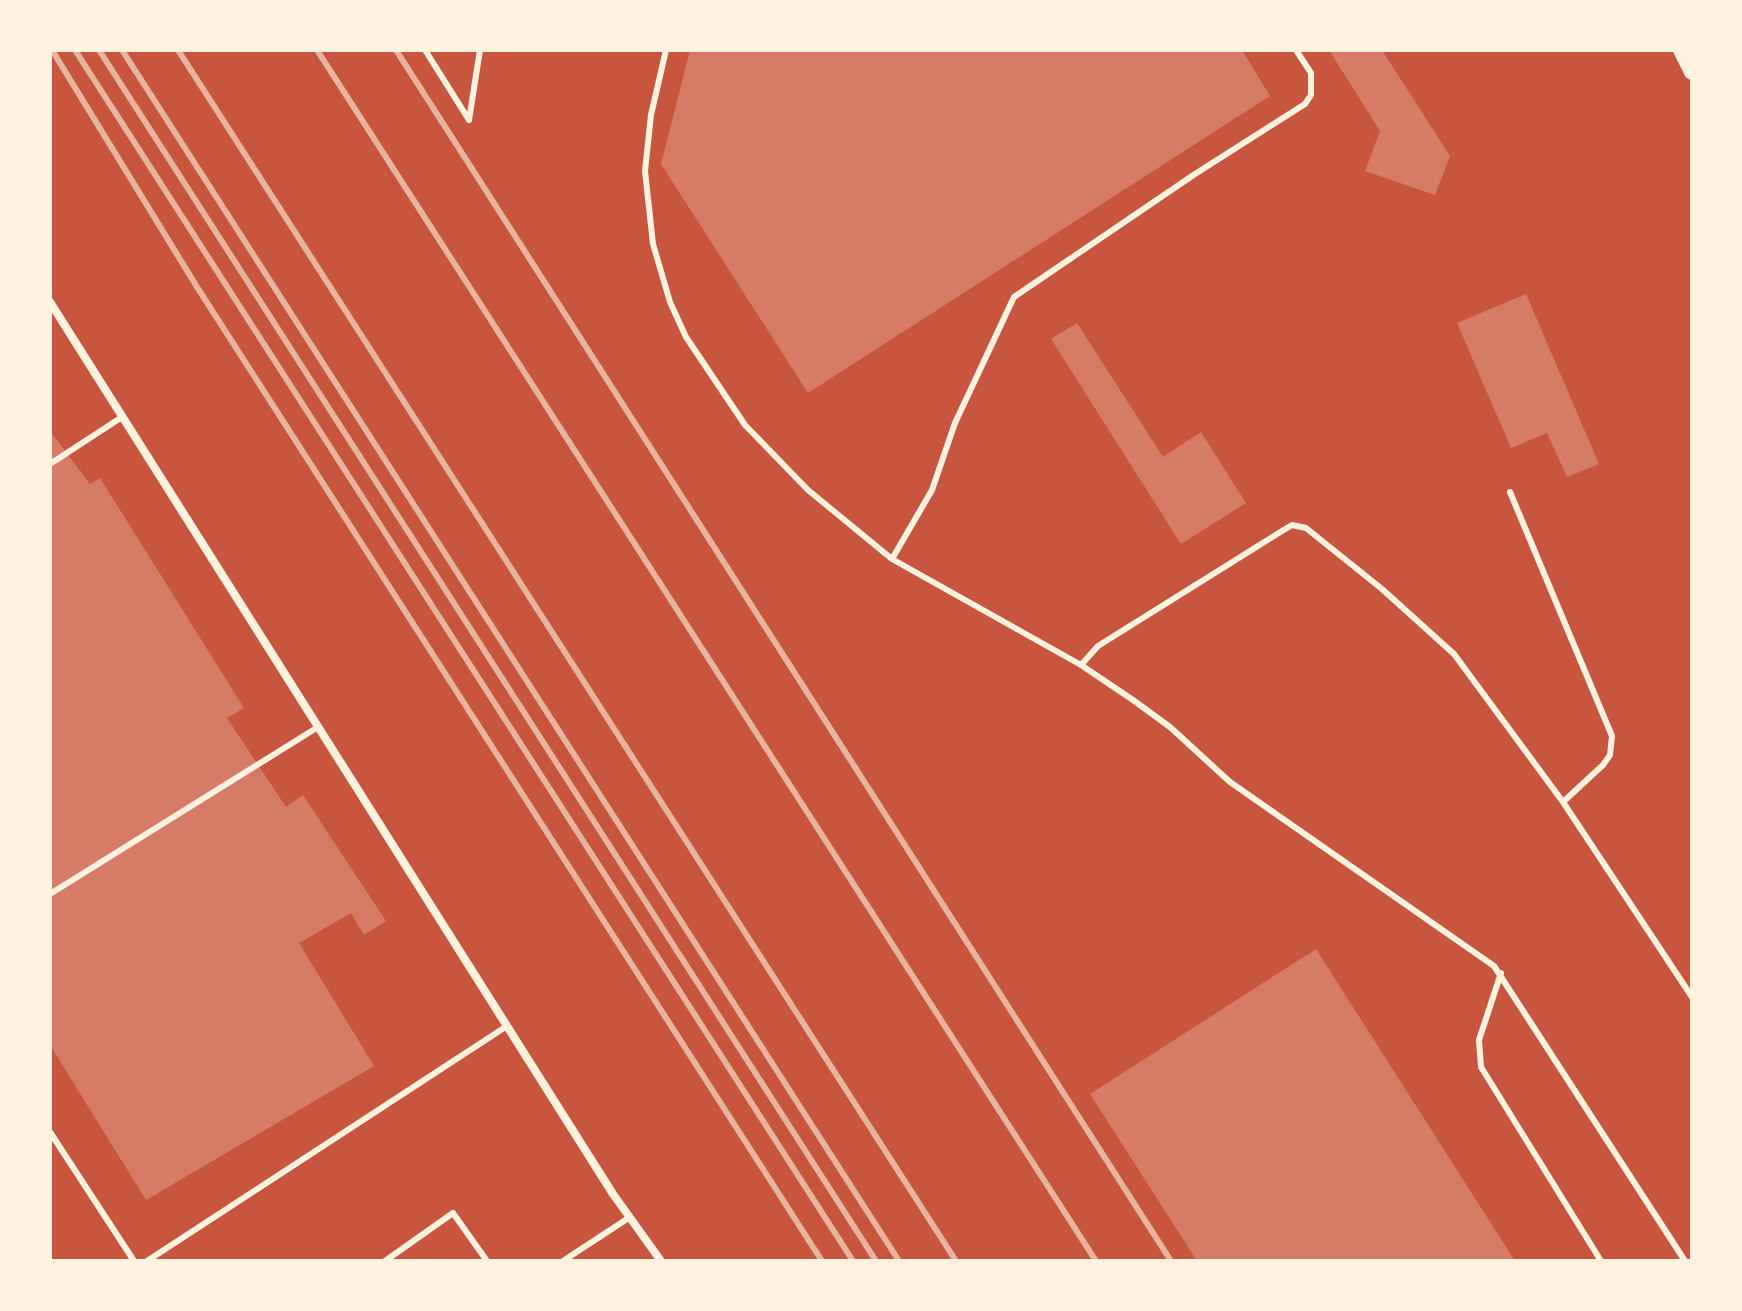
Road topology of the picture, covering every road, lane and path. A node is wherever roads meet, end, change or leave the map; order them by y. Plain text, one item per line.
1 (425, 50) edge
2 (480, 50) edge
3 (666, 50) edge
4 (1296, 50) edge
5 (1681, 50) edge
6 (1692, 72) edge
7 (50, 302) edge
8 (122, 417) junction
9 (50, 464) edge
10 (1510, 492) dead end
11 (892, 559) junction
12 (1081, 665) junction
13 (318, 727) junction
14 (1563, 802) junction
15 (50, 894) edge
16 (1501, 973) junction
17 (1692, 997) edge
18 (507, 1026) junction
19 (50, 1132) edge
20 (630, 1217) junction
21 (134, 1261) edge
22 (147, 1261) edge
23 (385, 1261) edge
24 (487, 1261) edge
25 (563, 1261) edge
26 (661, 1261) edge
27 (1601, 1261) edge
28 (1685, 1261) edge

1 - 2 lane
3 - 11 lane
4 - 11 lane
5 - 6 main road
7 - 8 street
8 - 9 lane
8 - 13 street
10 - 14 lane
11 - 12 lane
12 - 14 lane
12 - 16 lane
13 - 15 lane
13 - 18 street
14 - 17 lane
16 - 27 lane
16 - 28 lane
18 - 20 street
18 - 22 lane
19 - 21 lane
20 - 25 lane
20 - 26 street
23 - 24 lane

